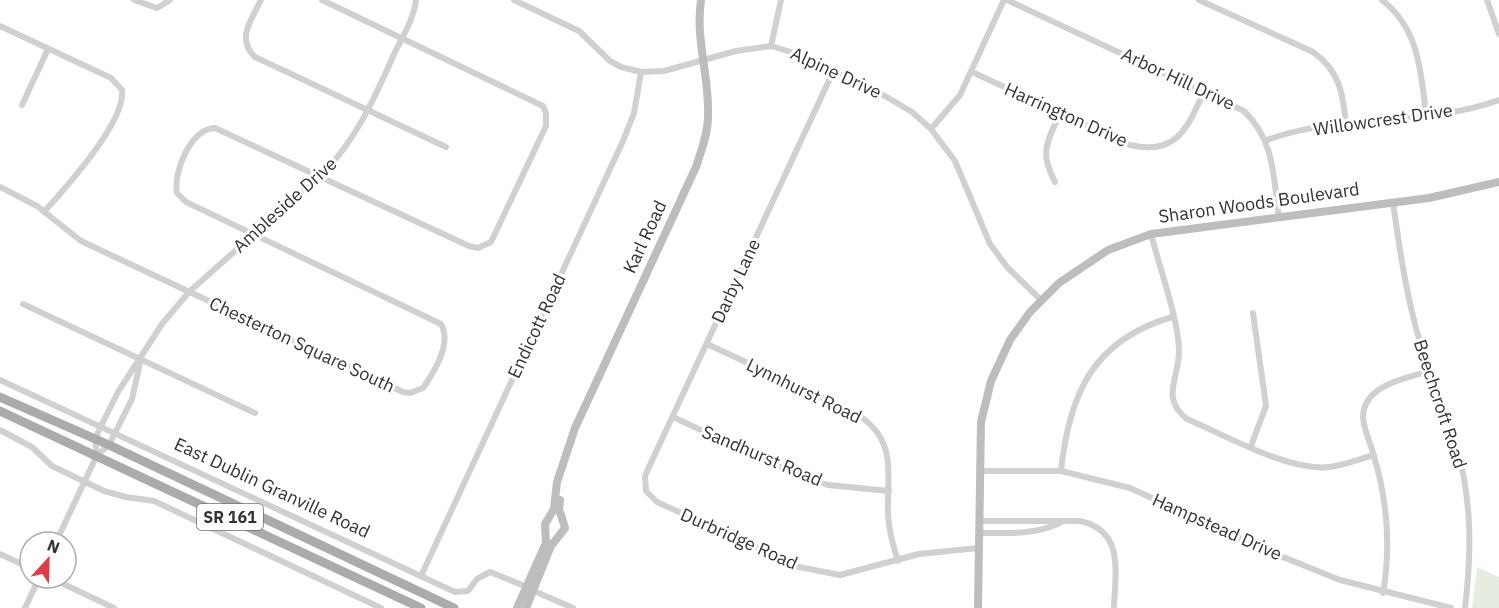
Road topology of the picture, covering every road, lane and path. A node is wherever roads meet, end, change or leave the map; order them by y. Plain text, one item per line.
1 (134, 0) edge
2 (170, 0) edge
3 (261, 0) edge
4 (322, 0) edge
5 (416, 0) edge
6 (514, 0) edge
7 (701, 0) edge
8 (781, 0) edge
9 (1006, 0) edge
10 (1199, 0) edge
11 (1382, 0) edge
12 (1487, 0) edge
13 (0, 26) edge
14 (1499, 34) edge
15 (402, 38) junction
16 (771, 46) junction
17 (48, 48) junction
18 (702, 60) junction
19 (641, 72) junction
20 (833, 72) junction
21 (972, 72) junction
22 (1204, 91) junction
23 (1499, 100) edge
24 (22, 105) dead end
25 (368, 111) junction
26 (1060, 113) junction
27 (1426, 115) junction
28 (1346, 124) junction
29 (931, 129) junction
30 (1267, 140) junction
31 (446, 147) dead end
32 (319, 176) junction
33 (1055, 183) dead end
34 (1499, 183) edge
35 (0, 187) edge
36 (1393, 202) junction
37 (44, 212) junction
38 (1279, 217) junction
39 (254, 234) junction
40 (1151, 234) junction
41 (189, 292) junction
42 (1041, 300) junction
43 (23, 304) dead end
44 (1253, 313) dead end
45 (1172, 317) junction
46 (706, 344) junction
47 (141, 360) junction
48 (1429, 370) junction
49 (0, 380) edge
50 (0, 397) edge
51 (0, 411) edge
52 (255, 413) dead end
53 (673, 417) junction
54 (101, 426) junction
55 (0, 430) edge
56 (116, 432) junction
57 (95, 439) junction
58 (110, 445) junction
59 (1251, 446) junction
60 (97, 455) junction
61 (1374, 455) junction
62 (979, 471) junction
63 (1061, 471) junction
64 (560, 478) junction
65 (85, 480) junction
66 (889, 490) junction
67 (646, 491) joint
68 (550, 517) junction
69 (562, 519) junction
70 (980, 520) junction
71 (1063, 522) junction
72 (62, 530) edge
73 (547, 533) junction
74 (979, 533) junction
75 (559, 536) junction
76 (978, 548) junction
77 (0, 554) edge
78 (898, 561) junction
79 (18, 562) edge
80 (421, 576) junction
81 (530, 589) junction
82 (33, 590) edge
83 (76, 590) edge
84 (1383, 593) junction
85 (25, 608) edge
86 (114, 608) edge
87 (381, 608) edge
88 (421, 608) edge
89 (454, 608) edge
90 (517, 608) edge
91 (526, 608) edge
92 (573, 608) edge
93 (978, 608) edge
94 (1114, 608) edge
95 (1451, 608) edge
96 (1465, 608) edge

1 - 2 street
3 - 25 street
4 - 15 street
5 - 15 street, Ambleside Drive
6 - 19 street, Alpine Drive
7 - 18 street, Karl Road
8 - 16 street
9 - 21 street
9 - 22 street, Arbor Hill Drive
10 - 28 street
11 - 27 street
12 - 14 street
13 - 17 street
15 - 25 street, Ambleside Drive
15 - 32 street
16 - 18 street, Alpine Drive
16 - 20 street, Alpine Drive
17 - 24 street
17 - 37 street
18 - 19 street, Alpine Drive
18 - 64 street, Karl Road
19 - 80 street, Endicott Road
20 - 29 street, Alpine Drive
20 - 46 street, Darby Lane
21 - 26 street, Harrington Drive
21 - 29 street
22 - 26 street, Harrington Drive
22 - 30 street, Arbor Hill Drive
23 - 27 street, Willowcrest Drive
25 - 31 street
25 - 32 street, Ambleside Drive
26 - 33 street
27 - 28 street, Willowcrest Drive
28 - 30 street, Willowcrest Drive
29 - 42 street, Alpine Drive
30 - 38 street, Arbor Hill Drive
32 - 39 street, Ambleside Drive
32 - 39 street
34 - 36 street, Sharon Woods Boulevard
35 - 37 street, Chesterton Square South
36 - 38 street, Sharon Woods Boulevard
36 - 48 street, Beechcroft Road
37 - 41 street, Chesterton Square South
38 - 40 street, Sharon Woods Boulevard
39 - 41 street, Ambleside Drive
39 - 41 street, Chesterton Square South
40 - 42 street, Sharon Woods Boulevard
40 - 45 street
41 - 47 street, Ambleside Drive
42 - 62 street, Sharon Woods Boulevard
43 - 47 street
44 - 59 street
45 - 59 street
45 - 63 street
46 - 53 street, Darby Lane
46 - 66 street, Lynnhurst Road
47 - 52 street
47 - 54 street, Ambleside Drive
47 - 56 street, Ambleside Drive
48 - 61 street
48 - 96 street, Beechcroft Road
49 - 54 street, East Dublin Granville Road
50 - 57 main road, East Dublin Granville Road / SR 161
51 - 60 main road, SR 161
53 - 66 street, Sandhurst Road
53 - 67 street, Darby Lane
54 - 56 street, East Dublin Granville Road
54 - 57 street, Ambleside Drive
55 - 65 street
56 - 58 street, Ambleside Drive
56 - 80 street, East Dublin Granville Road
57 - 58 main road, East Dublin Granville Road / SR 161
57 - 60 street
58 - 60 street, Ambleside Drive
58 - 89 main road, East Dublin Granville Road / SR 161
59 - 61 street
60 - 65 street
60 - 88 main road, SR 161
61 - 84 street
62 - 63 street, Hampstead Drive
62 - 70 street, Sharon Woods Boulevard
63 - 84 street, Hampstead Drive
64 - 68 street, Karl Road
64 - 69 street, Karl Road
65 - 72 street
65 - 87 street
66 - 78 street, Lynnhurst Road
67 - 78 street, Durbridge Road
68 - 69 street
68 - 73 street
69 - 75 street
70 - 71 street
70 - 74 street, Sharon Woods Boulevard
71 - 74 street
71 - 94 street
73 - 75 street
73 - 81 street
74 - 76 street, Sharon Woods Boulevard
75 - 81 street
76 - 78 street, Durbridge Road
76 - 93 street, Sharon Woods Boulevard
77 - 79 street
80 - 81 street, East Dublin Granville Road
81 - 90 street
81 - 91 street
81 - 92 street, East Dublin Granville Road
82 - 85 street
83 - 86 street
84 - 95 street, Hampstead Drive

